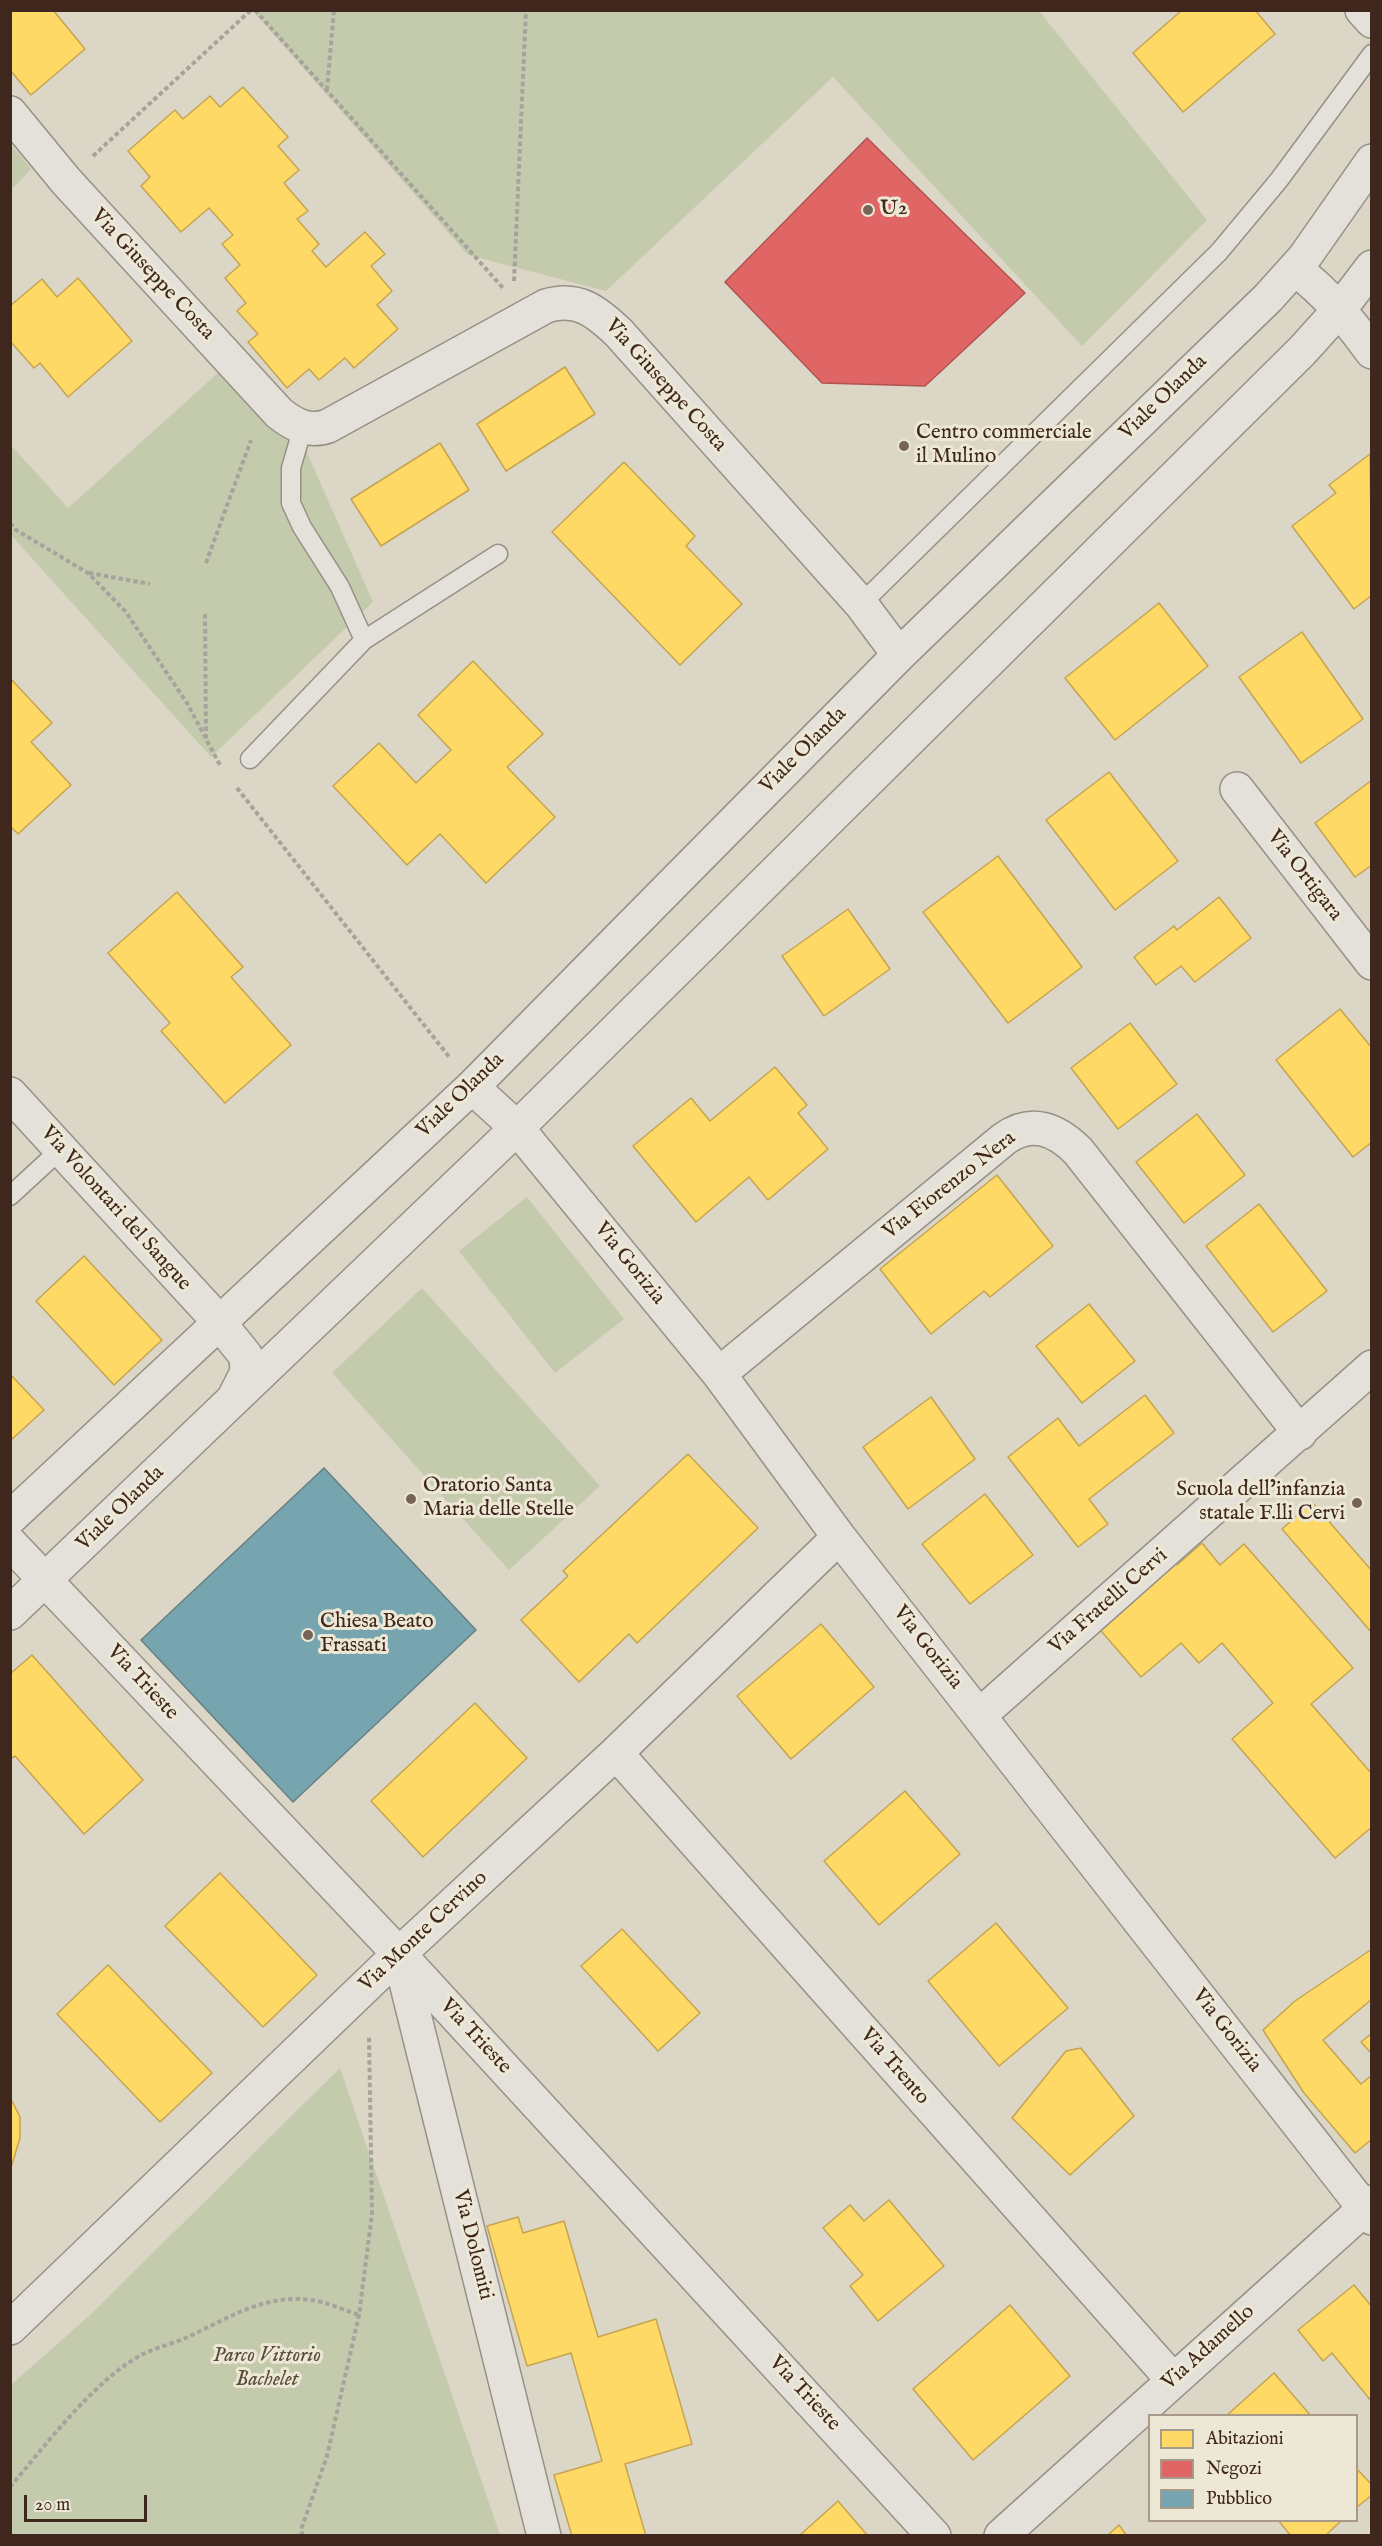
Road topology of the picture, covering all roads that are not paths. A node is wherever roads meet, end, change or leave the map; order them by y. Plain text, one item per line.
1 (1362, 10) edge
2 (1371, 21) edge
3 (1371, 54) edge
4 (10, 113) edge
5 (1371, 161) edge
6 (1371, 267) edge
7 (1295, 269) junction
8 (1340, 309) junction
9 (1371, 352) edge
10 (291, 420) junction
11 (498, 554) dead end
12 (861, 603) junction
13 (364, 640) junction
14 (899, 655) junction
15 (249, 759) dead end
16 (1237, 789) dead end
17 (1371, 963) edge
18 (472, 1086) junction
19 (10, 1094) edge
20 (517, 1128) junction
21 (61, 1149) junction
22 (10, 1196) edge
23 (218, 1326) junction
24 (1371, 1368) edge
25 (719, 1374) junction
26 (230, 1404) junction
27 (1300, 1433) junction
28 (10, 1518) edge
29 (839, 1537) junction
30 (10, 1543) edge
31 (46, 1581) junction
32 (10, 1613) edge
33 (980, 1715) junction
34 (616, 1753) junction
35 (399, 1954) junction
36 (1369, 2210) edge
37 (10, 2328) edge
38 (1173, 2380) junction
39 (544, 2535) edge
40 (934, 2535) edge
41 (1001, 2535) edge

1 - 2 street
3 - 12 lane
4 - 10 street, Via Giuseppe Costa
5 - 7 street, Viale Olanda
6 - 8 street, Viale Olanda
7 - 8 street
7 - 14 street, Viale Olanda
8 - 9 street
8 - 20 street, Viale Olanda
10 - 12 street, Via Giuseppe Costa
10 - 13 lane
11 - 13 lane
12 - 14 street, Via Giuseppe Costa
13 - 15 lane
14 - 18 street, Viale Olanda
16 - 17 street, Via Ortigara
18 - 20 street, Via Gorizia
18 - 23 street, Viale Olanda
19 - 21 street, Via Volontari del Sangue
20 - 25 street, Via Gorizia
20 - 26 street, Viale Olanda
21 - 22 lane
21 - 23 street, Via Volontari del Sangue
23 - 26 street, Viale Olanda
23 - 28 street, Viale Olanda
24 - 27 street, Via Fratelli Cervi
25 - 27 street, Via Fiorenzo Nera
25 - 29 street, Via Gorizia
26 - 31 street, Viale Olanda
27 - 33 street, Via Fratelli Cervi
29 - 33 street, Via Gorizia
29 - 34 street, Via Monte Cervino
30 - 31 street, Via Trieste
31 - 32 street, Viale Olanda
31 - 35 street, Via Trieste
33 - 36 street, Via Gorizia
34 - 35 street, Via Monte Cervino
34 - 38 street, Via Trento
35 - 37 street, Via Monte Cervino
35 - 39 street, Via Dolomiti
35 - 40 street, Via Trieste
36 - 38 street, Via Adamello
38 - 41 street, Via Adamello

